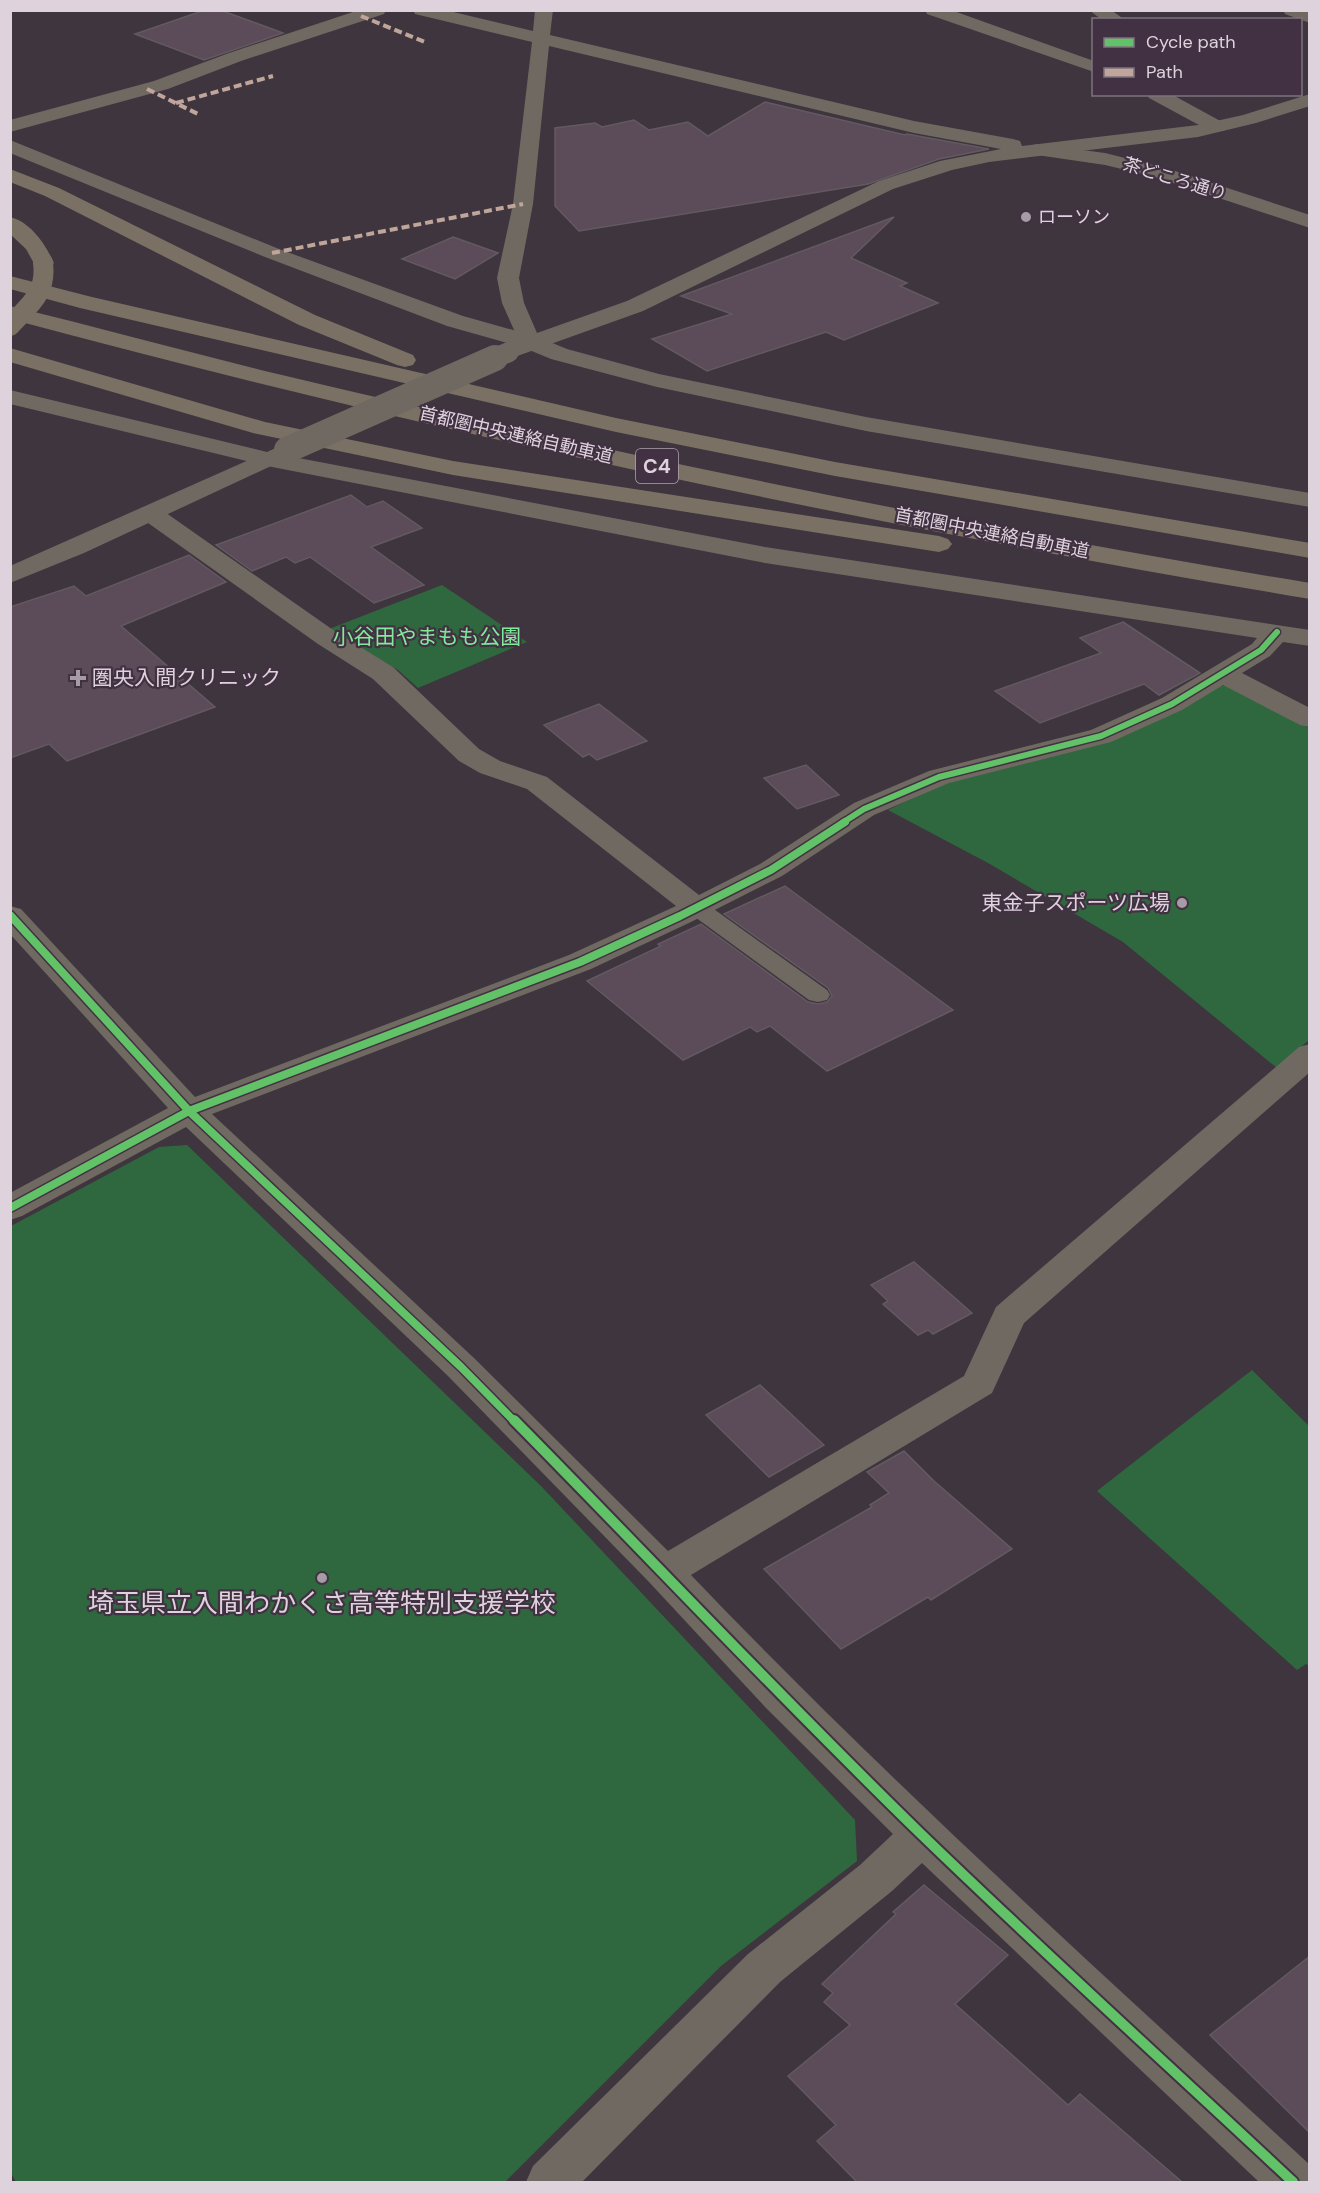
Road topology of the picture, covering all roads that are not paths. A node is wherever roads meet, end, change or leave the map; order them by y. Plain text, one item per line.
1 (378, 10) edge
2 (421, 10) edge
3 (544, 10) edge
4 (933, 10) edge
5 (1097, 10) edge
6 (1291, 10) edge
7 (1112, 18) edge
8 (1310, 18) edge
9 (541, 39) junction
10 (1092, 66) edge
11 (1160, 96) edge
12 (1310, 100) edge
13 (10, 126) edge
14 (1217, 127) junction
15 (10, 146) edge
16 (1037, 150) junction
17 (10, 175) edge
18 (1310, 222) edge
19 (10, 223) edge
20 (10, 282) edge
21 (10, 312) edge
22 (10, 326) edge
23 (519, 347) junction
24 (10, 355) edge
25 (10, 396) edge
26 (616, 425) junction
27 (277, 454) junction
28 (1310, 500) edge
29 (150, 513) junction
30 (1310, 551) edge
31 (10, 575) edge
32 (1310, 591) edge
33 (1310, 597) edge
34 (1277, 632) junction
35 (1310, 638) edge
36 (1221, 675) junction
37 (1310, 719) edge
38 (696, 908) junction
39 (10, 915) edge
40 (818, 995) dead end
41 (1310, 1054) edge
42 (189, 1111) junction
43 (10, 1208) edge
44 (663, 1571) junction
45 (922, 1835) junction
46 (550, 2182) edge
47 (1293, 2182) edge

1 - 13 street
2 - 9 street
3 - 9 street
4 - 10 street
5 - 7 street
6 - 8 street
9 - 16 street
9 - 23 street
11 - 14 street
12 - 14 street
14 - 16 street
15 - 23 street
16 - 18 street, 茶どころ通り
16 - 23 street
17 - 26 highway
19 - 22 highway, bridge
20 - 26 highway, 首都圏中央連絡自動車道 / C4
21 - 32 highway, 首都圏中央連絡自動車道 / C4
23 - 27 street, bridge
23 - 28 street
24 - 33 highway
25 - 27 street
26 - 30 highway, 首都圏中央連絡自動車道 / C4
27 - 29 street
27 - 34 street
29 - 31 street
29 - 38 street
34 - 35 street
34 - 36 street
36 - 37 street
36 - 38 street
38 - 40 lane
38 - 42 street
39 - 42 street
41 - 44 street
42 - 43 street
42 - 44 street
44 - 45 street
45 - 46 street
45 - 47 street

